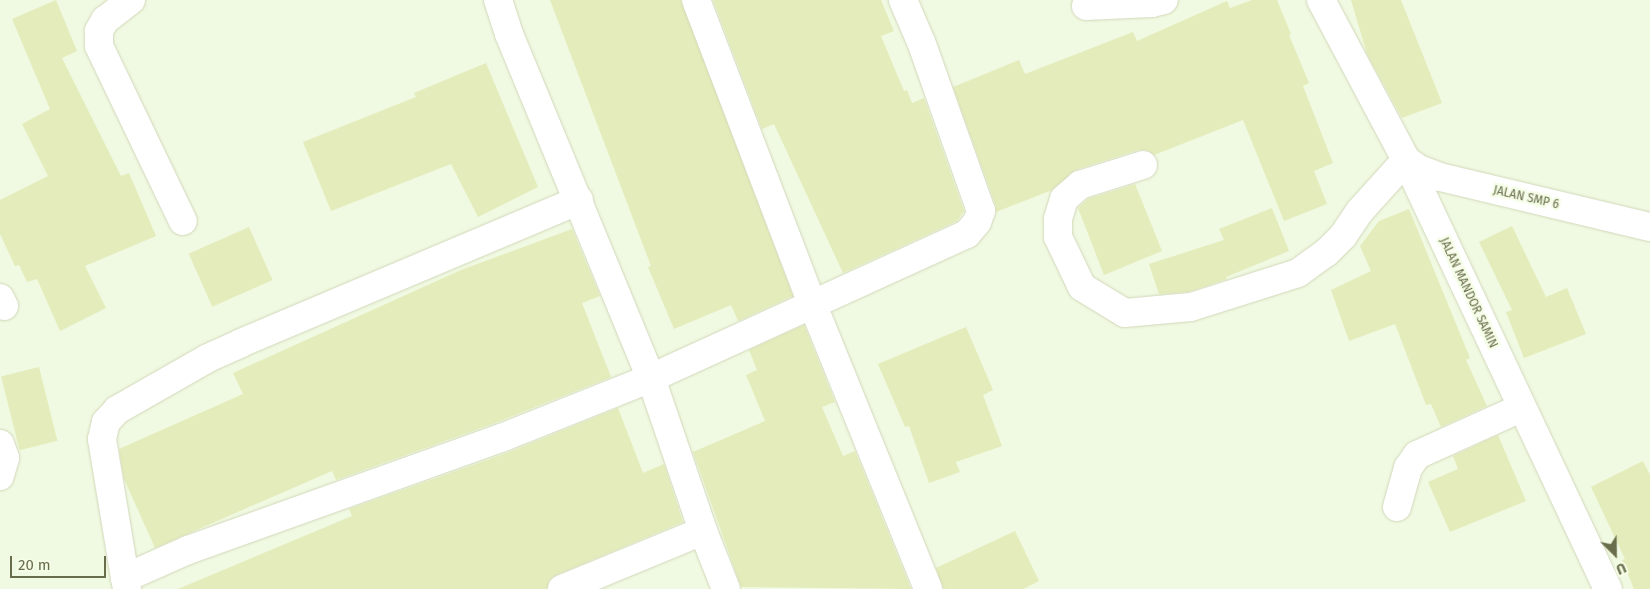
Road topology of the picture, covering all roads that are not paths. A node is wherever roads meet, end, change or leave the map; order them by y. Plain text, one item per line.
1 (131, 0) edge
2 (498, 0) edge
3 (696, 0) edge
4 (903, 0) edge
5 (1164, 0) edge
6 (1321, 0) edge
7 (1086, 6) dead end
8 (1406, 160) junction
9 (1143, 165) dead end
10 (579, 200) junction
11 (183, 221) dead end
12 (1650, 227) edge
13 (812, 303) junction
14 (651, 378) junction
15 (1521, 408) junction
16 (0, 444) edge
17 (0, 476) edge
18 (1397, 507) dead end
19 (703, 532) junction
20 (126, 583) edge
21 (562, 589) edge
22 (726, 589) edge
23 (928, 589) edge
24 (1608, 589) edge

1 - 11 street
2 - 10 street
3 - 13 street
4 - 13 street
5 - 7 street
6 - 8 street, JALAN MANDOR SAMIN
8 - 9 street
8 - 12 street, JALAN SMP 6
8 - 15 street, JALAN MANDOR SAMIN
10 - 14 street
10 - 20 street
13 - 14 street
13 - 23 street
14 - 19 street
14 - 20 street
15 - 18 street
15 - 24 street, JALAN MANDOR SAMIN
16 - 17 street
19 - 21 street
19 - 22 street

